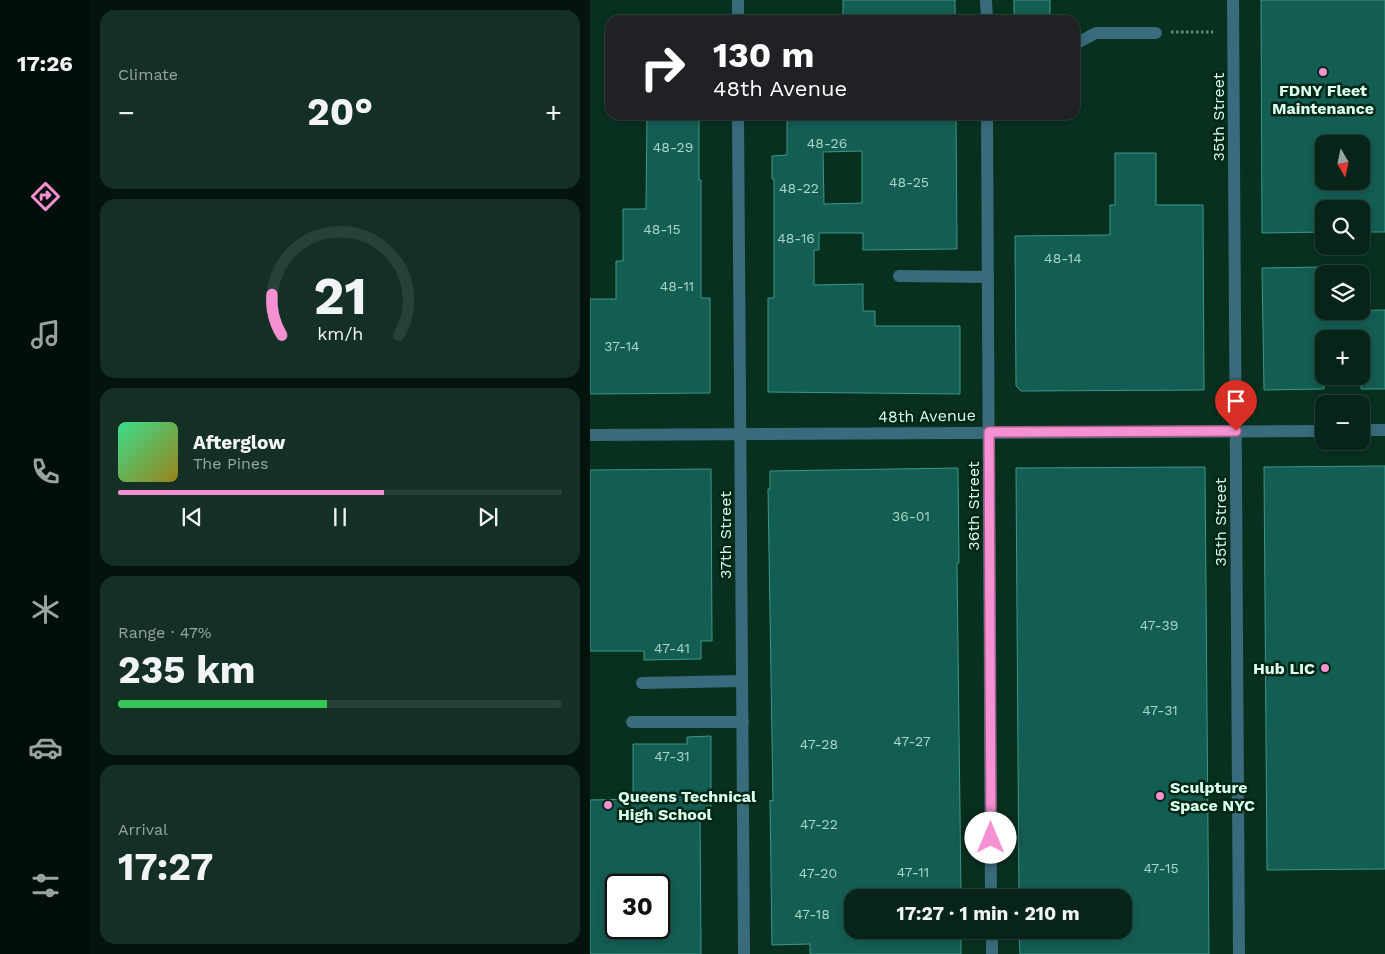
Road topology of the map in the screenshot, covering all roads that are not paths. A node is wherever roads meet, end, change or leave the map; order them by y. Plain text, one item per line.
1 (738, 0) edge
2 (986, 0) edge
3 (1233, 0) edge
4 (738, 15) edge
5 (986, 15) edge
6 (1156, 33) road end
7 (1080, 41) edge
8 (738, 120) edge
9 (987, 120) edge
10 (899, 276) dead end
11 (988, 277) junction
12 (1370, 430) edge
13 (1385, 430) edge
14 (1236, 431) junction
15 (1315, 431) edge
16 (989, 432) junction
17 (741, 434) junction
18 (590, 435) edge
19 (742, 681) junction
20 (642, 683) dead end
21 (632, 722) dead end
22 (743, 722) junction
23 (992, 889) edge
24 (992, 939) edge
25 (744, 954) edge
26 (992, 954) edge
27 (1239, 954) edge

1 - 4 street
2 - 5 street
3 - 14 street, 35th Street
6 - 7 street
8 - 17 street, 37th Street
9 - 11 street, 36th Street
10 - 11 street
11 - 16 street, 36th Street
12 - 13 street
14 - 15 street, 48th Avenue
14 - 16 street, 48th Avenue
14 - 27 street, 35th Street
16 - 17 street, 48th Avenue
16 - 23 street, 36th Street
17 - 18 street, 48th Avenue
17 - 19 street, 37th Street
19 - 20 street
19 - 22 street, 37th Street
21 - 22 street
22 - 25 street, 37th Street
24 - 26 street

